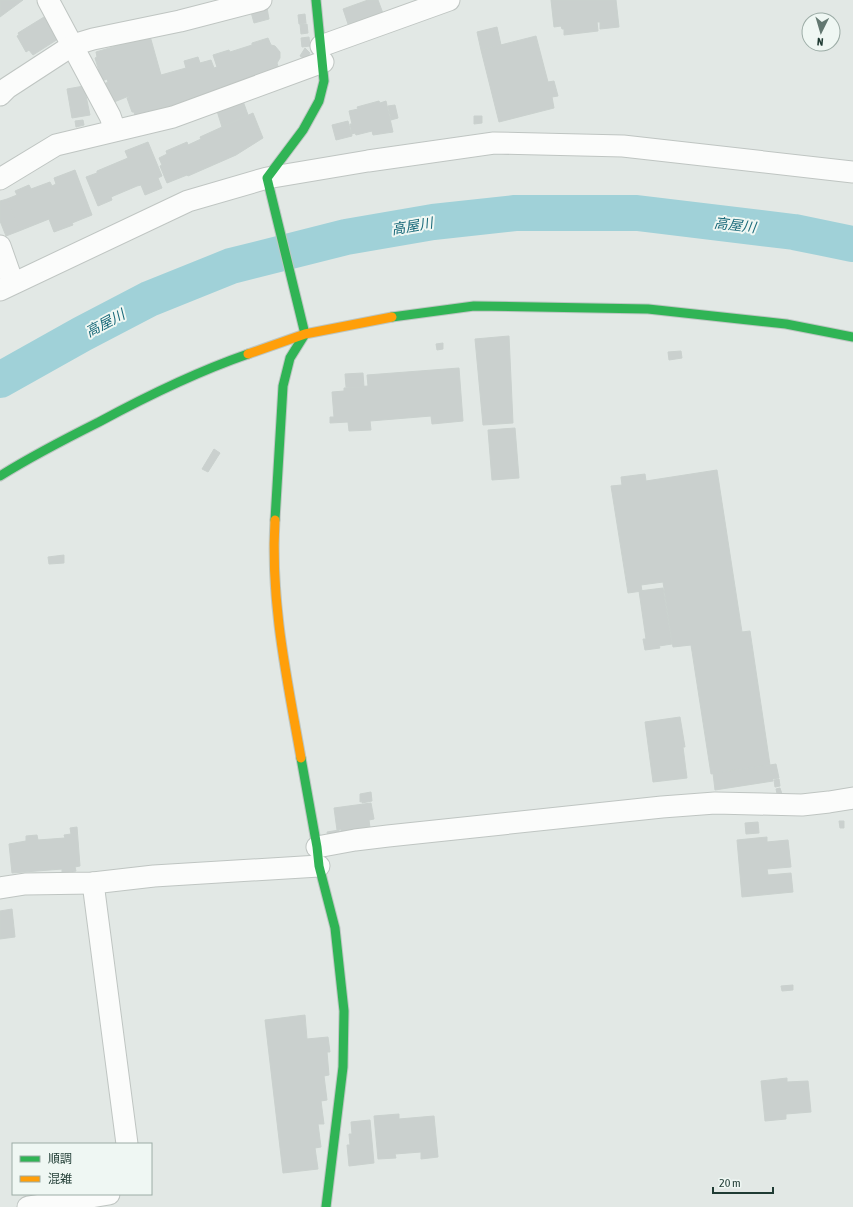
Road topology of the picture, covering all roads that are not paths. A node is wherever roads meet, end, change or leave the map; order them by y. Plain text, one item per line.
1 (48, 0) edge
2 (261, 0) edge
3 (316, 0) edge
4 (449, 0) edge
5 (73, 45) junction
6 (322, 54) junction
7 (0, 95) edge
8 (115, 130) junction
9 (853, 172) edge
10 (0, 179) edge
11 (268, 183) junction
12 (0, 246) edge
13 (7, 287) edge
14 (304, 331) junction
15 (853, 337) edge
16 (0, 476) edge
17 (853, 798) edge
18 (318, 857) junction
19 (93, 883) junction
20 (0, 888) edge
21 (127, 1143) edge
22 (104, 1195) edge
23 (28, 1207) edge
24 (326, 1207) edge

1 - 5 street
2 - 5 street
3 - 6 street
4 - 6 street
5 - 7 street
5 - 8 street
6 - 8 street
6 - 11 street
8 - 10 street
9 - 11 street
11 - 13 street
11 - 14 street
12 - 13 street
14 - 15 street
14 - 16 street
14 - 18 street
17 - 18 street
18 - 19 street
18 - 24 street
19 - 20 street
19 - 21 street
22 - 23 street

